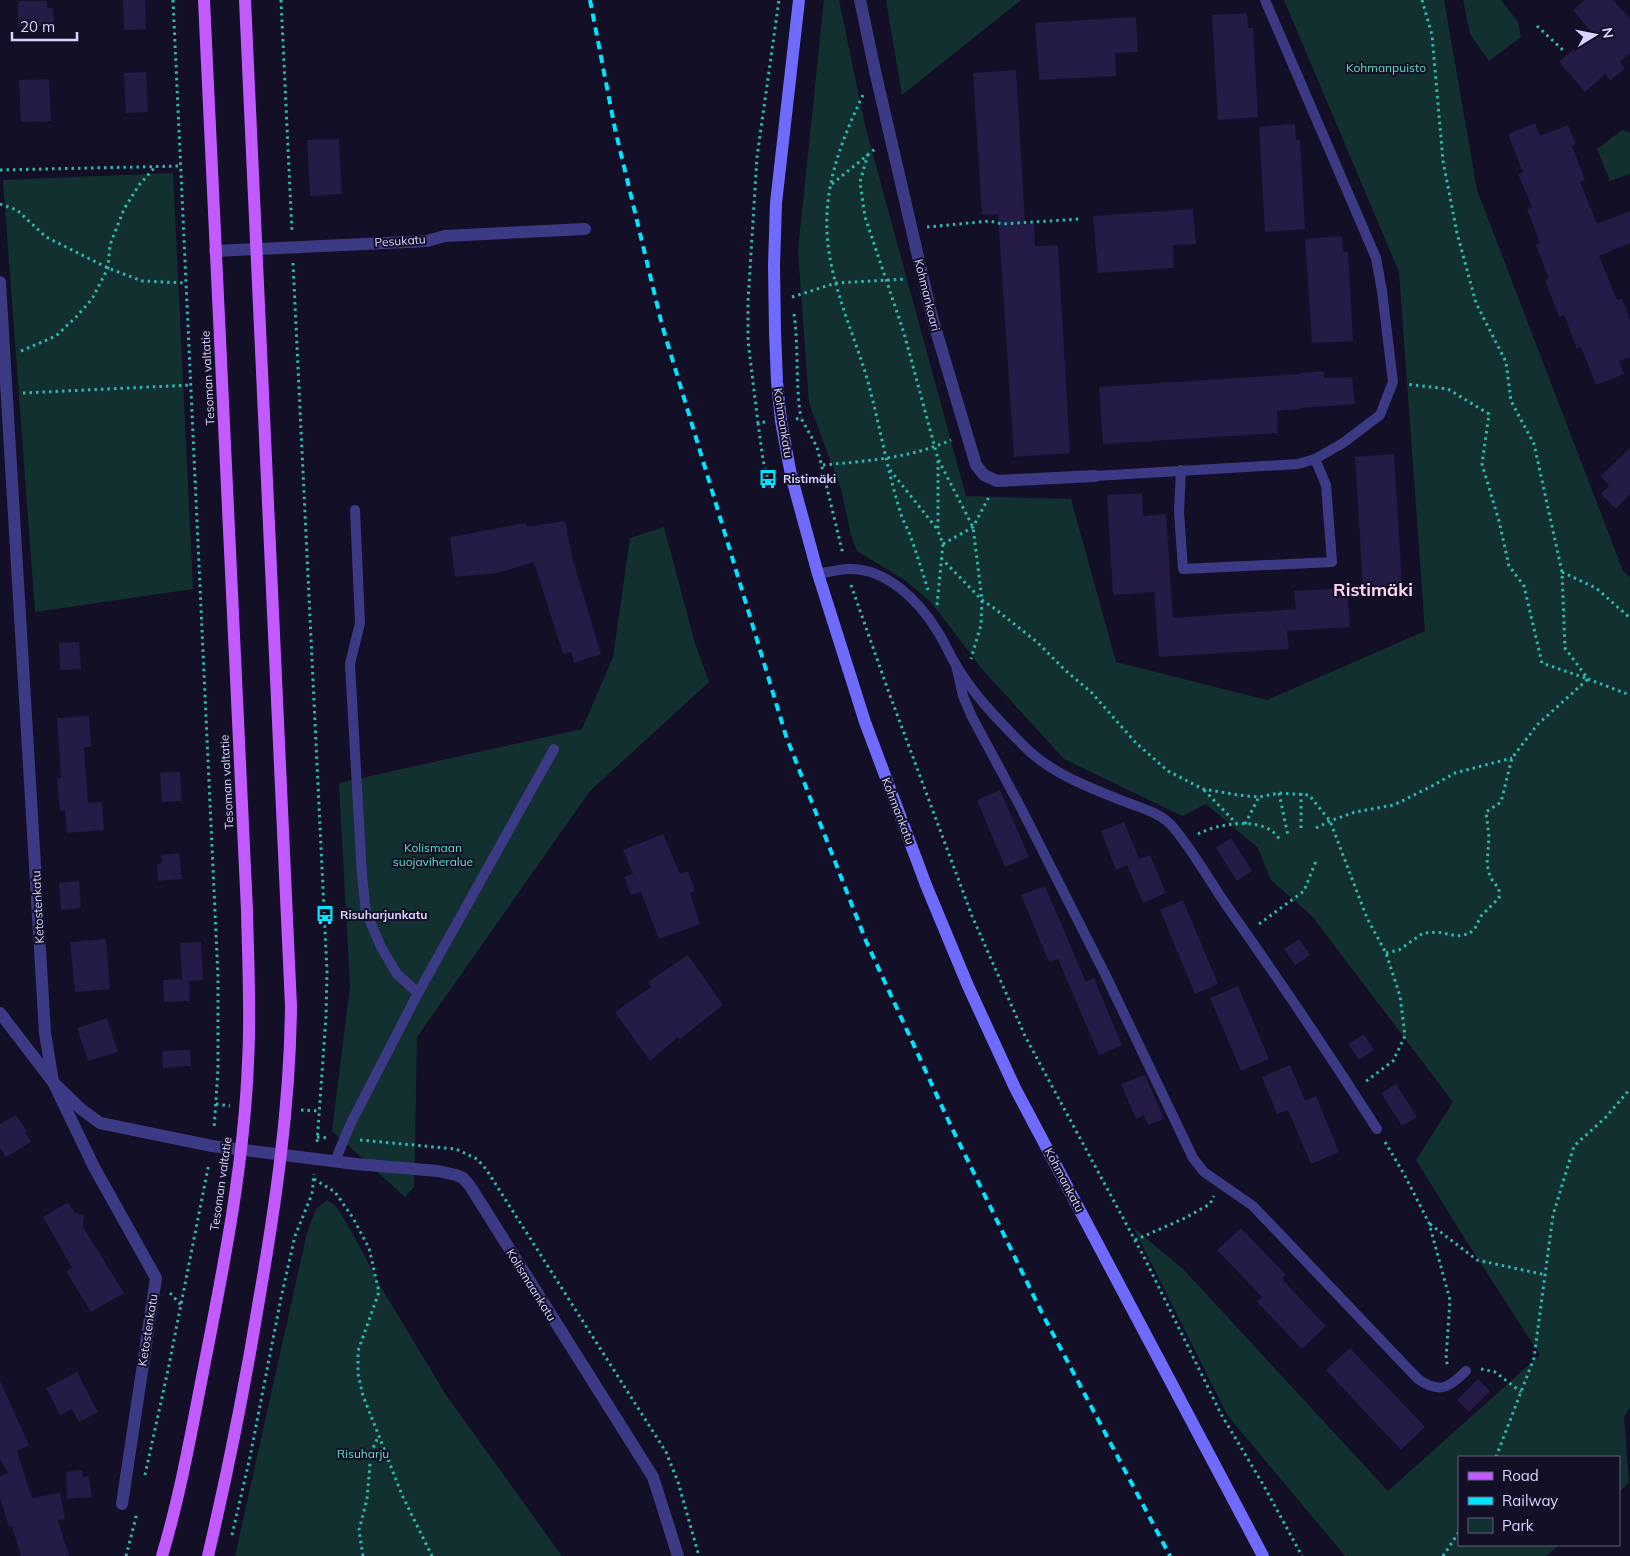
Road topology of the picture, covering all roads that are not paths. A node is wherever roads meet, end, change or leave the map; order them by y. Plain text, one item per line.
1 (204, 0) edge
2 (245, 0) edge
3 (799, 0) edge
4 (860, 0) edge
5 (1265, 0) edge
6 (585, 229) dead end
7 (257, 249) junction
8 (215, 251) junction
9 (0, 282) edge
10 (1315, 459) junction
11 (1181, 470) junction
12 (1095, 476) joint
13 (354, 510) dead end
14 (818, 574) junction
15 (956, 665) junction
16 (554, 749) dead end
17 (418, 993) junction
18 (0, 1013) edge
19 (53, 1082) junction
20 (1377, 1129) road end
21 (240, 1150) junction
22 (281, 1156) junction
23 (336, 1161) junction
24 (1466, 1371) dead end
25 (122, 1504) dead end
26 (162, 1556) edge
27 (208, 1556) edge
28 (678, 1556) edge
29 (1263, 1556) edge

1 - 8 main road, Tesoman valtatie
2 - 7 main road
3 - 14 street, Kohmankatu
4 - 12 street, Kohmankaari
5 - 10 lane
6 - 7 street, Pesukatu
7 - 8 street, Pesukatu
7 - 22 main road
8 - 21 main road, Tesoman valtatie
9 - 19 street, Ketostenkatu
10 - 11 lane
10 - 11 lane
11 - 12 lane
13 - 17 lane
14 - 15 lane
14 - 29 street, Kohmankatu
15 - 20 lane
15 - 24 lane
16 - 17 lane
17 - 23 lane
18 - 19 street
19 - 21 street, Kolismaankatu
19 - 25 street, Ketostenkatu
21 - 22 street, Kolismaankatu
21 - 26 main road, Tesoman valtatie
22 - 23 street, Kolismaankatu
22 - 27 main road
23 - 28 street, Kolismaankatu

